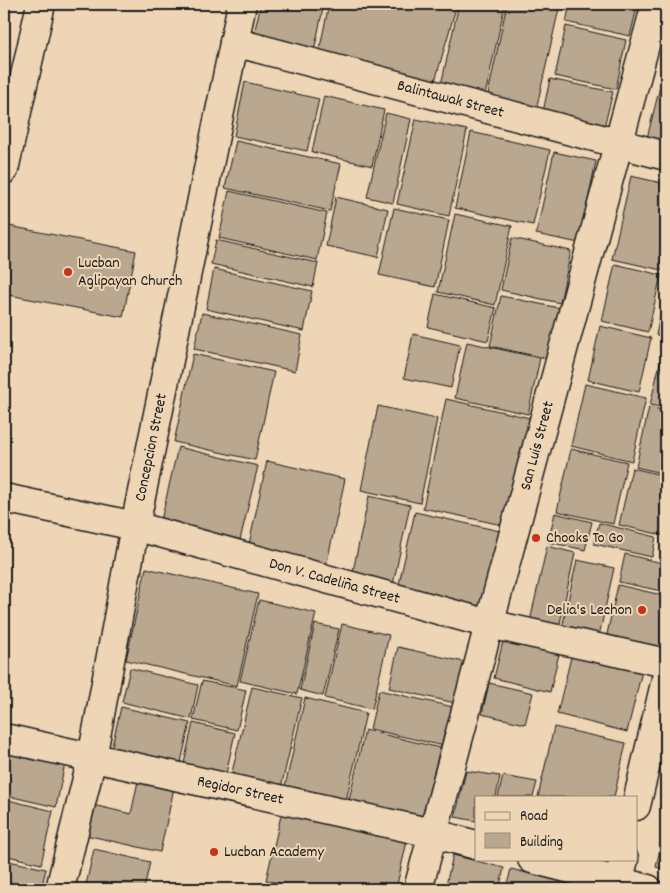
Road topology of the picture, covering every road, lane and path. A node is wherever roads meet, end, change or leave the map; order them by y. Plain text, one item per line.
1 (41, 4) edge
2 (242, 4) edge
3 (656, 4) edge
4 (234, 42) junction
5 (620, 143) junction
6 (666, 156) edge
7 (4, 170) edge
8 (4, 498) edge
9 (135, 526) junction
10 (489, 624) junction
11 (666, 663) edge
12 (666, 679) edge
13 (4, 738) edge
14 (92, 758) junction
15 (638, 798) edge
16 (432, 834) junction
17 (475, 845) edge
18 (537, 860) edge
19 (620, 877) edge
20 (60, 889) edge
21 (418, 889) edge
22 (648, 889) edge

1 - 7 street
2 - 4 street, Concepcion Street
3 - 5 street, San Luis Street
4 - 5 street, Balintawak Street
4 - 9 street, Concepcion Street
5 - 6 street, Balintawak Street
5 - 10 street, San Luis Street
8 - 9 street, Don V. Cadeliña Street
9 - 10 street, Don V. Cadeliña Street
9 - 14 street, Concepcion Street
10 - 11 street, Don V. Cadeliña Street
10 - 16 street, San Luis Street
12 - 15 street
13 - 14 street, Regidor Street
14 - 16 street, Regidor Street
14 - 20 street, Concepcion Street
16 - 17 street, Regidor Street
16 - 21 street, San Luis Street
18 - 19 street
19 - 22 street

